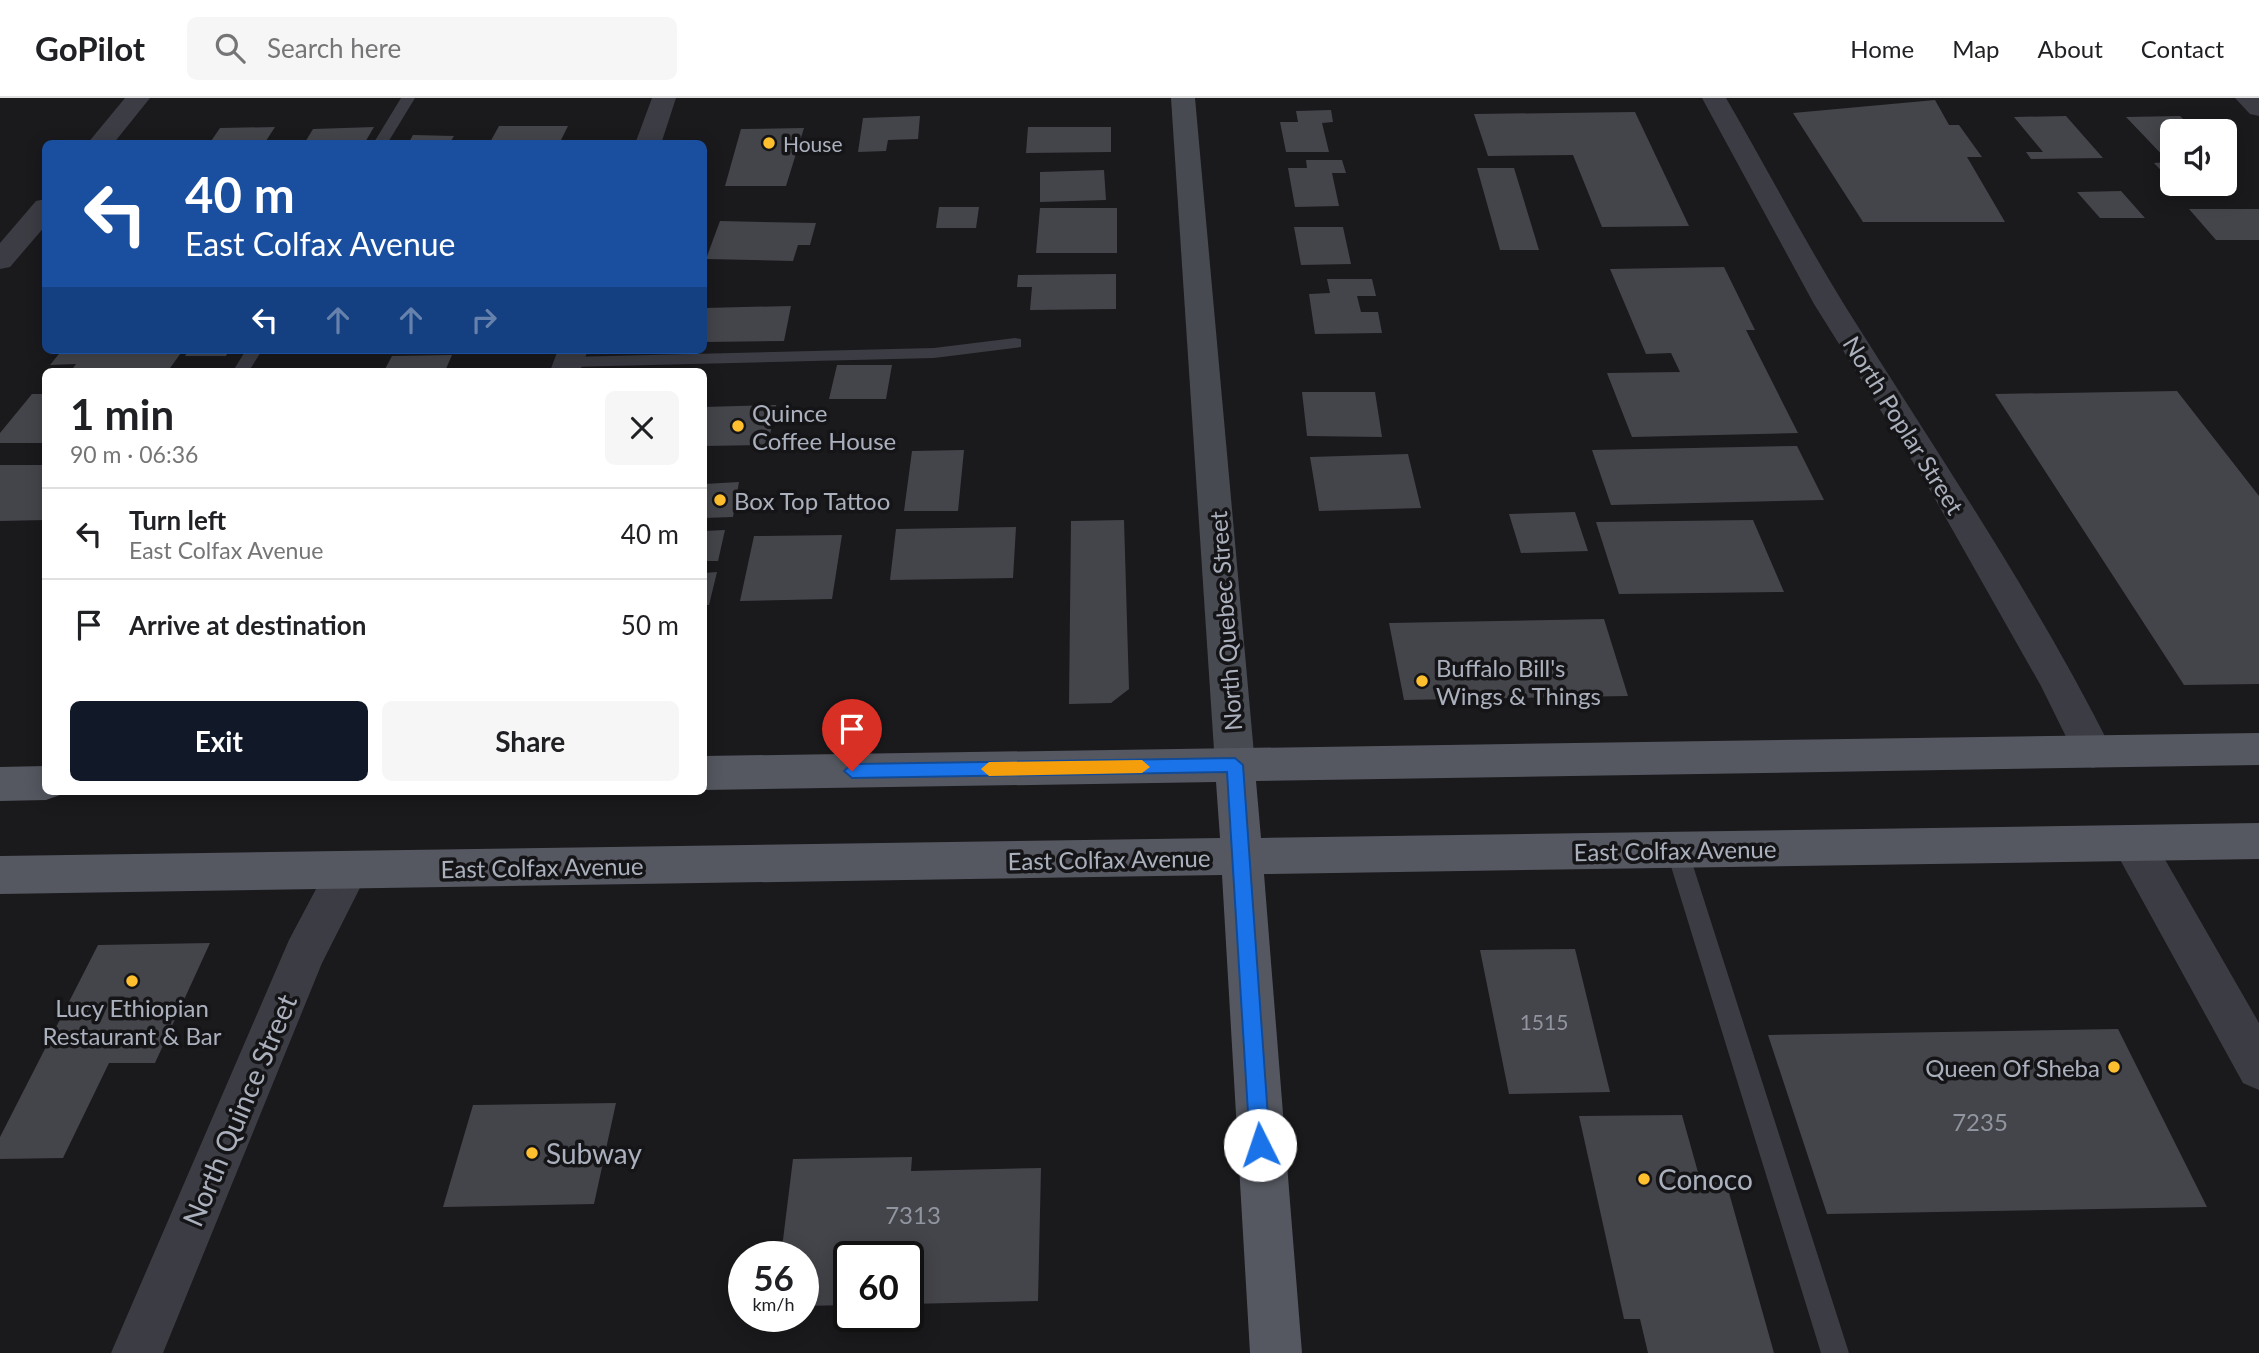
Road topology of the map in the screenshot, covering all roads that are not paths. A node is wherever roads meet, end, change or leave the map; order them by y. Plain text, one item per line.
1 (138, 98) edge
2 (408, 98) edge
3 (664, 98) edge
4 (1183, 98) edge
5 (1714, 98) edge
6 (2247, 98) edge
7 (2259, 110) edge
8 (102, 140) edge
9 (382, 140) edge
10 (649, 140) edge
11 (42, 212) edge
12 (0, 261) edge
13 (1015, 343) dead end
14 (569, 361) edge
15 (2259, 749) edge
16 (2093, 752) junction
17 (1235, 765) junction
18 (707, 773) edge
19 (42, 783) edge
20 (0, 784) edge
21 (2259, 841) edge
22 (2133, 843) junction
23 (1677, 850) junction
24 (1241, 858) junction
25 (348, 870) junction
26 (0, 875) edge
27 (2259, 1067) edge
28 (137, 1353) edge
29 (1276, 1353) edge
30 (1835, 1353) edge

1 - 8 street
2 - 9 lane
3 - 10 street
4 - 17 main road, North Quebec Street
5 - 16 street, North Poplar Street
6 - 7 street
11 - 12 street
13 - 14 lane
15 - 16 main road
16 - 17 main road
17 - 18 main road
17 - 24 main road, North Quebec Street
19 - 20 main road
21 - 22 main road, East Colfax Avenue
22 - 23 main road, East Colfax Avenue
22 - 27 street
23 - 24 main road, East Colfax Avenue
23 - 30 lane
24 - 25 main road, East Colfax Avenue
24 - 29 main road, North Quebec Street
25 - 26 main road, East Colfax Avenue
25 - 28 street, North Quince Street

